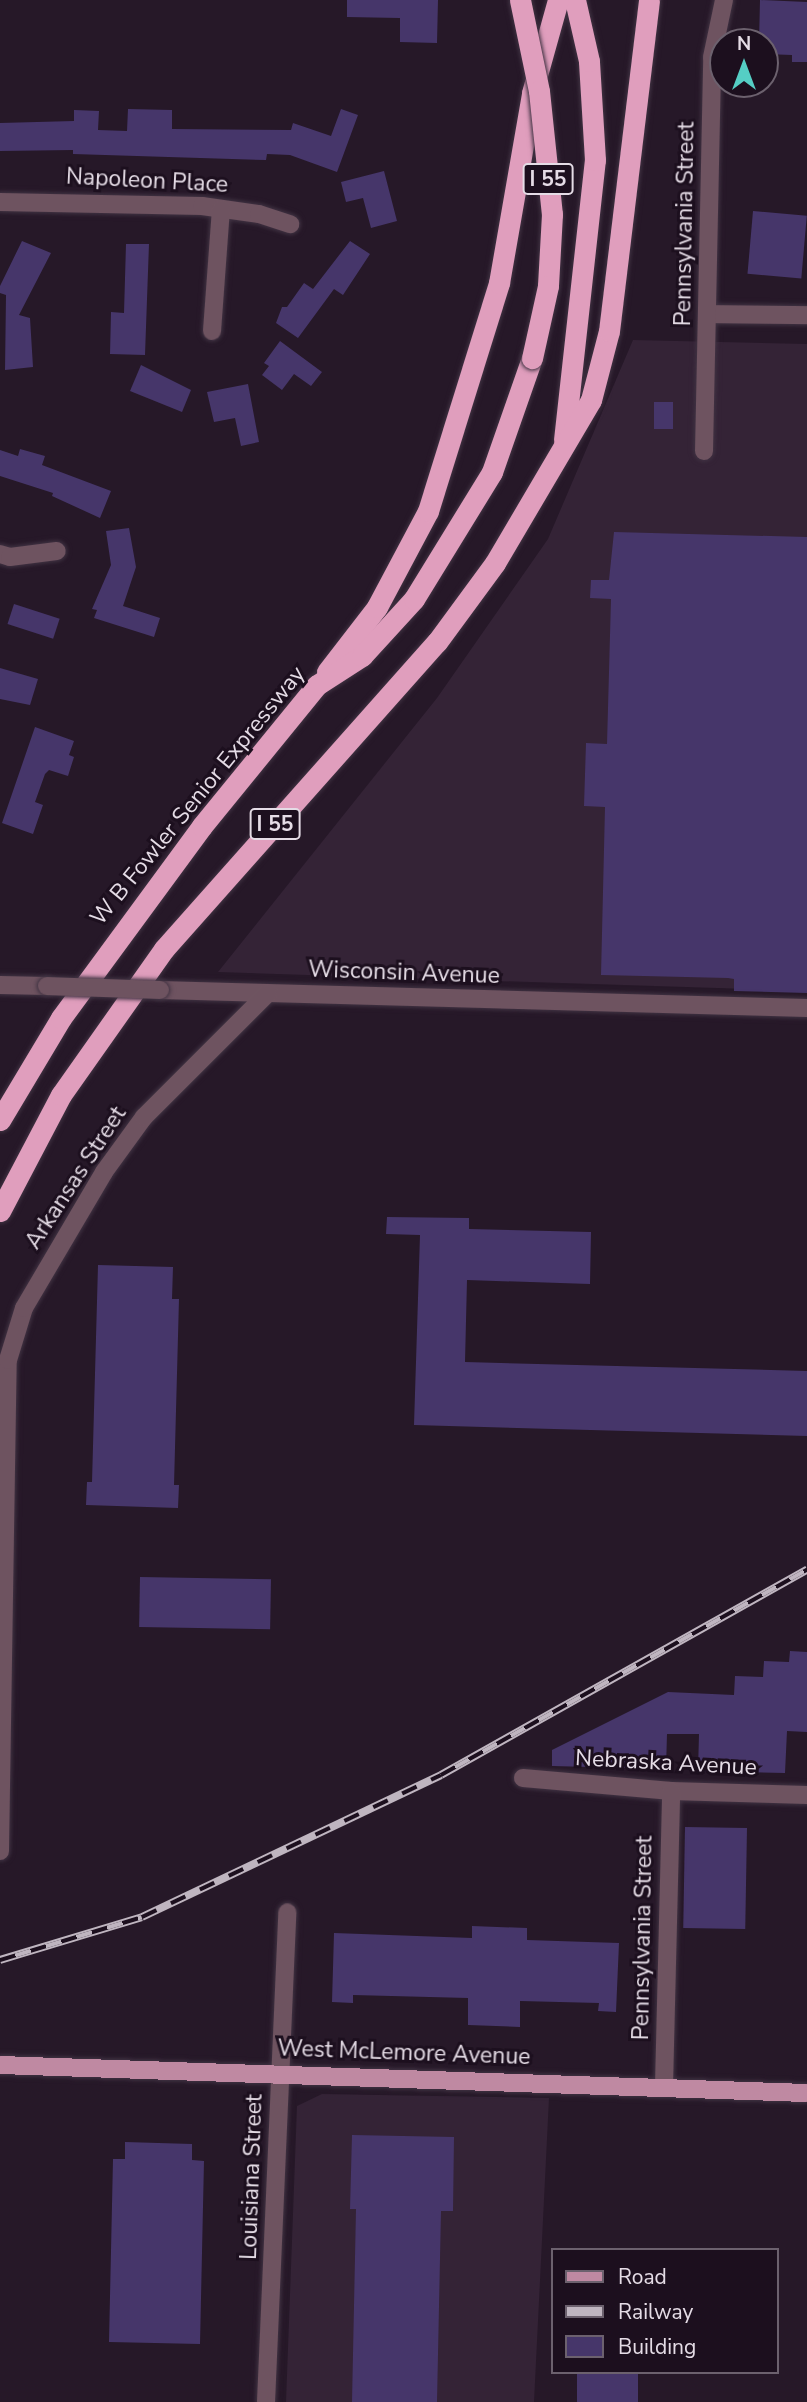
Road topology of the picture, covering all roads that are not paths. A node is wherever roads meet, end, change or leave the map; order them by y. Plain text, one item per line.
1 (520, 0) edge
2 (558, 0) edge
3 (575, 0) edge
4 (649, 0) edge
5 (724, 0) edge
6 (0, 202) edge
7 (221, 209) junction
8 (290, 224) dead end
9 (708, 314) junction
10 (807, 316) edge
11 (212, 331) dead end
12 (563, 446) junction
13 (704, 451) dead end
14 (57, 551) dead end
15 (0, 554) edge
16 (317, 685) junction
17 (0, 985) edge
18 (268, 993) junction
19 (807, 1008) edge
20 (0, 1121) edge
21 (0, 1210) edge
22 (523, 1778) dead end
23 (671, 1791) junction
24 (807, 1794) edge
25 (0, 1851) edge
26 (288, 1912) dead end
27 (0, 2065) edge
28 (281, 2073) junction
29 (664, 2086) junction
30 (807, 2093) edge
31 (266, 2402) edge

1 - 16 highway, W B Fowler Senior Expressway / I 55, bridge
2 - 16 highway
3 - 12 highway, I 55
4 - 12 highway
5 - 9 street, Pennsylvania Street
6 - 7 street, Napoleon Place
7 - 8 street, Napoleon Place
7 - 11 street
9 - 10 street
9 - 13 street, Pennsylvania Street
12 - 21 highway, I 55
14 - 15 street
16 - 20 highway, W B Fowler Senior Expressway / I 55
17 - 18 street, Wisconsin Avenue, bridge
18 - 19 street, Wisconsin Avenue
18 - 25 street, Arkansas Street
22 - 23 street, Nebraska Avenue
23 - 24 street, Nebraska Avenue
23 - 29 street, Pennsylvania Street
26 - 28 street, Louisiana Street
27 - 28 main road, West McLemore Avenue
28 - 29 main road, West McLemore Avenue
28 - 31 street, Louisiana Street
29 - 30 main road, West McLemore Avenue

